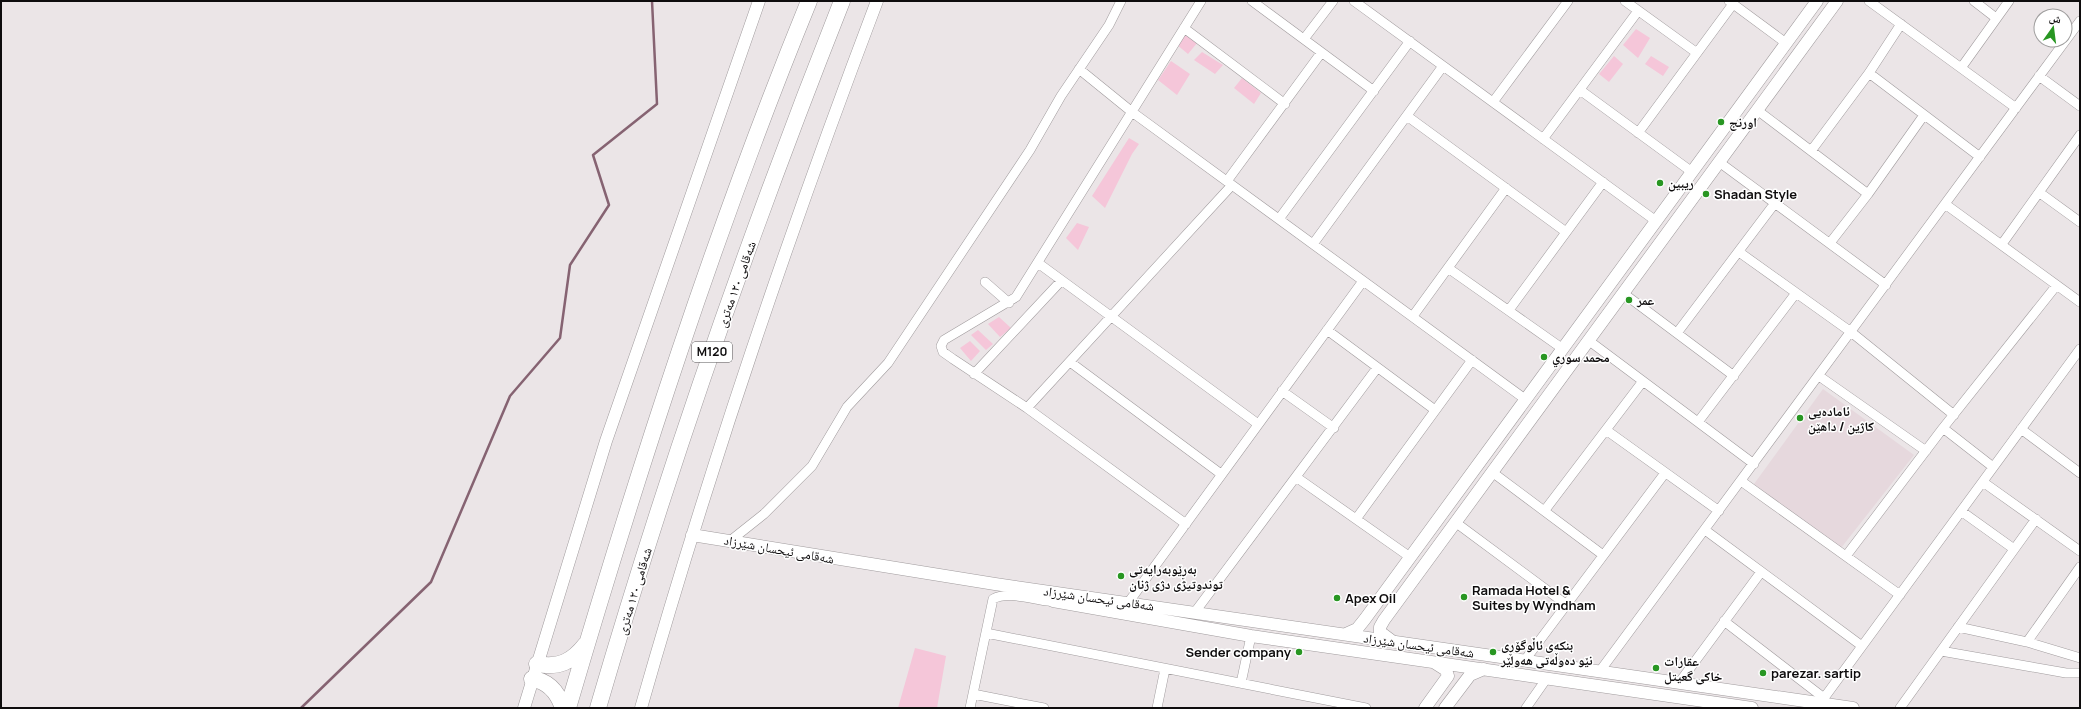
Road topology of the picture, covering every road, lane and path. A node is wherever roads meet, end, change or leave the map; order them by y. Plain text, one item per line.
1 (759, 1) edge
2 (809, 1) edge
3 (842, 1) edge
4 (877, 1) edge
5 (1121, 1) edge
6 (1201, 1) edge
7 (1333, 1) edge
8 (1354, 1) edge
9 (1568, 1) edge
10 (1625, 1) edge
11 (1817, 1) edge
12 (1837, 1) edge
13 (1869, 1) edge
14 (1974, 1) edge
15 (2009, 1) edge
16 (1254, 2) edge
17 (1731, 3) edge
18 (1638, 11) junction
19 (1996, 18) junction
20 (1901, 24) junction
21 (2079, 26) edge
22 (1184, 28) junction
23 (1304, 39) junction
24 (1410, 41) junction
25 (1786, 43) junction
26 (1321, 53) junction
27 (1697, 53) junction
28 (1443, 66) junction
29 (1961, 68) junction
30 (1079, 69) junction
31 (1869, 73) junction
32 (2039, 76) junction
33 (1580, 90) junction
34 (1374, 91) junction
35 (1493, 102) junction
36 (1284, 104) junction
37 (2080, 106) edge
38 (2016, 108) junction
39 (1757, 110) junction
40 (1132, 112) junction
41 (1924, 115) junction
42 (1407, 116) junction
43 (1723, 130) junction
44 (1638, 133) junction
45 (2080, 135) edge
46 (1736, 138) junction
47 (1543, 139) junction
48 (1811, 151) junction
49 (1980, 157) junction
50 (1719, 162) junction
51 (1692, 172) junction
52 (1603, 182) junction
53 (1229, 183) junction
54 (1506, 188) junction
55 (2040, 192) junction
56 (1868, 194) junction
57 (1775, 203) junction
58 (1945, 204) junction
59 (1280, 219) junction
60 (1656, 221) junction
61 (2080, 222) edge
62 (1566, 232) junction
63 (1830, 243) junction
64 (1313, 244) junction
65 (2002, 244) junction
66 (1739, 252) junction
67 (1038, 263) junction
68 (1448, 268) junction
69 (1061, 281) junction
70 (1363, 281) junction
71 (985, 282) dead end
72 (1886, 285) junction
73 (2056, 286) junction
74 (1623, 293) junction
75 (1796, 293) junction
76 (2080, 302) edge
77 (1009, 303) junction
78 (1509, 310) junction
79 (1413, 316) junction
80 (1110, 317) junction
81 (1327, 330) junction
82 (1851, 332) junction
83 (1677, 334) junction
84 (1588, 340) junction
85 (1563, 349) junction
86 (2080, 349) edge
87 (1472, 360) junction
88 (1070, 362) junction
89 (1377, 368) junction
90 (974, 374) junction
91 (1734, 376) junction
92 (1819, 376) junction
93 (1541, 378) junction
94 (1643, 381) junction
95 (1553, 388) junction
96 (1282, 391) junction
97 (1525, 399) junction
98 (1027, 408) junction
99 (1435, 410) junction
100 (1954, 415) junction
101 (1698, 422) junction
102 (1258, 424) junction
103 (1334, 428) junction
104 (1944, 428) junction
105 (2021, 429) junction
106 (1606, 430) junction
107 (1926, 451) junction
108 (1754, 464) junction
109 (1993, 467) junction
110 (2078, 468) edge
111 (1492, 472) junction
112 (1665, 473) junction
113 (1221, 474) junction
114 (1296, 477) junction
115 (1741, 481) junction
116 (1983, 482) junction
117 (1545, 510) junction
118 (1719, 511) junction
119 (1962, 511) junction
120 (1356, 519) junction
121 (2036, 519) junction
122 (1455, 522) junction
123 (1186, 524) junction
124 (1705, 530) junction
125 (692, 535) junction
126 (730, 541) junction
127 (2014, 549) junction
128 (2080, 550) edge
129 (1603, 555) junction
130 (1846, 556) junction
131 (1410, 557) junction
132 (2080, 567) edge
133 (1761, 572) junction
134 (1033, 589) junction
135 (1900, 595) junction
136 (1052, 601) junction
137 (1128, 602) junction
138 (1567, 605) junction
139 (1370, 611) junction
140 (1196, 612) junction
141 (1384, 620) junction
142 (1724, 621) junction
143 (1287, 626) junction
144 (1958, 627) junction
145 (986, 633) junction
146 (1346, 634) junction
147 (1251, 636) junction
148 (1284, 641) junction
149 (1393, 641) junction
150 (2027, 642) junction
151 (587, 643) junction
152 (1862, 646) junction
153 (1941, 651) junction
154 (2080, 658) edge
155 (1525, 660) junction
156 (1434, 662) junction
157 (1165, 669) junction
158 (1484, 669) junction
159 (535, 671) junction
160 (1600, 671) junction
161 (2080, 673) edge
162 (1448, 676) junction
163 (1547, 678) junction
164 (1655, 679) junction
165 (1241, 683) junction
166 (1679, 683) junction
167 (1461, 685) junction
168 (973, 694) junction
169 (1653, 694) junction
170 (1823, 701) junction
171 (1705, 705) edge
172 (1732, 706) edge
173 (1033, 707) edge
174 (1356, 707) edge
175 (524, 708) edge
176 (563, 708) edge
177 (568, 708) edge
178 (598, 708) edge
179 (641, 708) edge
180 (970, 708) edge
181 (1044, 708) edge
182 (1157, 708) edge
183 (1366, 708) edge
184 (1425, 708) edge
185 (1445, 708) edge
186 (1526, 708) edge
187 (1752, 708) edge
188 (1853, 708) edge
189 (1900, 708) edge

1 - 159 street
2 - 151 highway, M120
3 - 178 highway, شەقامی ١٢٠ مەتری / M120
4 - 125 street
5 - 30 street
6 - 22 street
7 - 23 street
8 - 24 street
9 - 35 street
10 - 18 street
11 - 25 street
12 - 39 street
13 - 20 street
14 - 19 street
15 - 19 street
16 - 23 street
17 - 25 street
17 - 27 street
18 - 27 street
18 - 33 street
19 - 29 street
20 - 29 street
20 - 31 street
21 - 32 street
22 - 36 street
22 - 40 street
23 - 26 street
24 - 28 street
24 - 34 street
25 - 43 street
26 - 34 street
26 - 36 street
27 - 44 street
28 - 35 street
28 - 42 street
29 - 38 street
30 - 40 street
30 - 126 street
31 - 41 street
31 - 48 street
32 - 37 street
32 - 38 street
33 - 44 street
33 - 47 street
34 - 59 street
35 - 47 street
36 - 53 street
38 - 49 street
39 - 46 street
39 - 48 street
40 - 53 street
40 - 67 street
41 - 49 street
41 - 56 street
42 - 54 street
42 - 64 street
43 - 46 street
43 - 51 street
44 - 51 street
45 - 55 street
46 - 50 street
47 - 52 street
48 - 56 street
49 - 58 street
50 - 57 street
50 - 74 street
51 - 60 street
52 - 60 street
52 - 62 street
53 - 59 street
53 - 80 street
54 - 62 street
54 - 68 street
55 - 61 street
55 - 65 street
56 - 63 street
57 - 63 street
57 - 66 street
58 - 65 street
58 - 72 street
59 - 64 street
60 - 85 street
62 - 78 street
63 - 72 street
64 - 70 street
65 - 73 street
66 - 75 street
66 - 83 street
67 - 69 street
67 - 77 street
68 - 78 street
68 - 79 street
69 - 80 street
69 - 90 street
70 - 79 street
70 - 81 street
71 - 77 street
72 - 82 street
73 - 76 street
73 - 100 street
74 - 83 street
74 - 84 street
75 - 82 street
75 - 91 street
77 - 90 street
78 - 85 street
79 - 87 street
80 - 88 street
80 - 102 street
81 - 89 street
81 - 96 street
82 - 92 street
82 - 100 street
83 - 91 street
84 - 94 street
84 - 95 street
85 - 93 street
86 - 105 street
87 - 97 street
87 - 99 street
88 - 98 street
88 - 113 street
89 - 99 street
89 - 103 street
90 - 98 street
91 - 101 street
92 - 107 street
92 - 108 street
93 - 95 street
93 - 97 street
94 - 101 street
94 - 106 street
95 - 111 street
96 - 102 street
96 - 103 street
97 - 131 street
98 - 123 street
99 - 120 street
100 - 104 street
101 - 108 street
102 - 113 street
103 - 114 street
104 - 107 street
104 - 109 street
105 - 109 street
105 - 110 street
106 - 112 street
106 - 117 street
107 - 130 street
108 - 115 street
109 - 116 street
111 - 117 street
111 - 122 street
112 - 118 street
112 - 129 street
113 - 123 street
114 - 120 street
114 - 140 street
115 - 118 street
115 - 130 street
116 - 119 street
116 - 121 street
117 - 129 street
118 - 124 street
119 - 127 street
119 - 135 street
120 - 131 street
121 - 127 street
121 - 128 street
122 - 138 street
122 - 141 street
123 - 137 street
124 - 133 street
124 - 160 street
125 - 126 street, شەقامی ئیحسان شێرزاد
125 - 179 street
126 - 134 street, شەقامی ئیحسان شێرزاد
127 - 144 street
129 - 138 street
130 - 135 street
131 - 139 street
132 - 150 street
133 - 142 street
133 - 152 street
134 - 136 street, شەقامی ئیحسان شێرزاد
134 - 137 street, شەقامی ئیحسان شێرزاد
135 - 152 street
136 - 145 street
136 - 147 street, شەقامی ئیحسان شێرزاد
137 - 140 street, شەقامی ئیحسان شێرزاد
138 - 155 street
139 - 141 street
139 - 146 street
140 - 143 street, شەقامی ئیحسان شێرزاد
141 - 149 street
142 - 166 street
142 - 170 street
143 - 146 street, شەقامی ئیحسان شێرزاد
143 - 148 street
144 - 150 street
144 - 153 street
145 - 157 street
145 - 168 street
146 - 149 street, شەقامی ئیحسان شێرزاد
147 - 148 street, شەقامی ئیحسان شێرزاد
147 - 165 street
148 - 156 street, شەقامی ئیحسان شێرزاد
149 - 155 street, شەقامی ئیحسان شێرزاد
150 - 154 street
151 - 159 highway
151 - 177 highway, M120
152 - 170 street
153 - 161 street
153 - 189 street
155 - 160 street, شەقامی ئیحسان شێرزاد
156 - 158 street, شەقامی ئیحسان شێرزاد
156 - 162 street
157 - 165 street
157 - 182 street
158 - 163 street, شەقامی ئیحسان شێرزاد
158 - 167 street
159 - 175 street
159 - 176 highway
160 - 164 street, شەقامی ئیحسان شێرزاد
162 - 167 street
162 - 184 street
163 - 169 street, شەقامی ئیحسان شێرزاد
163 - 186 street
164 - 166 street, شەقامی ئیحسان شێرزاد
164 - 169 street
165 - 174 street
166 - 170 street, شەقامی ئیحسان شێرزاد
167 - 185 street
168 - 173 street
168 - 180 street
169 - 171 street, شەقامی ئیحسان شێرزاد
170 - 188 street, شەقامی ئیحسان شێرزاد
171 - 172 street, شەقامی ئیحسان شێرزاد
172 - 187 street, شەقامی ئیحسان شێرزاد
173 - 181 street
174 - 183 street

